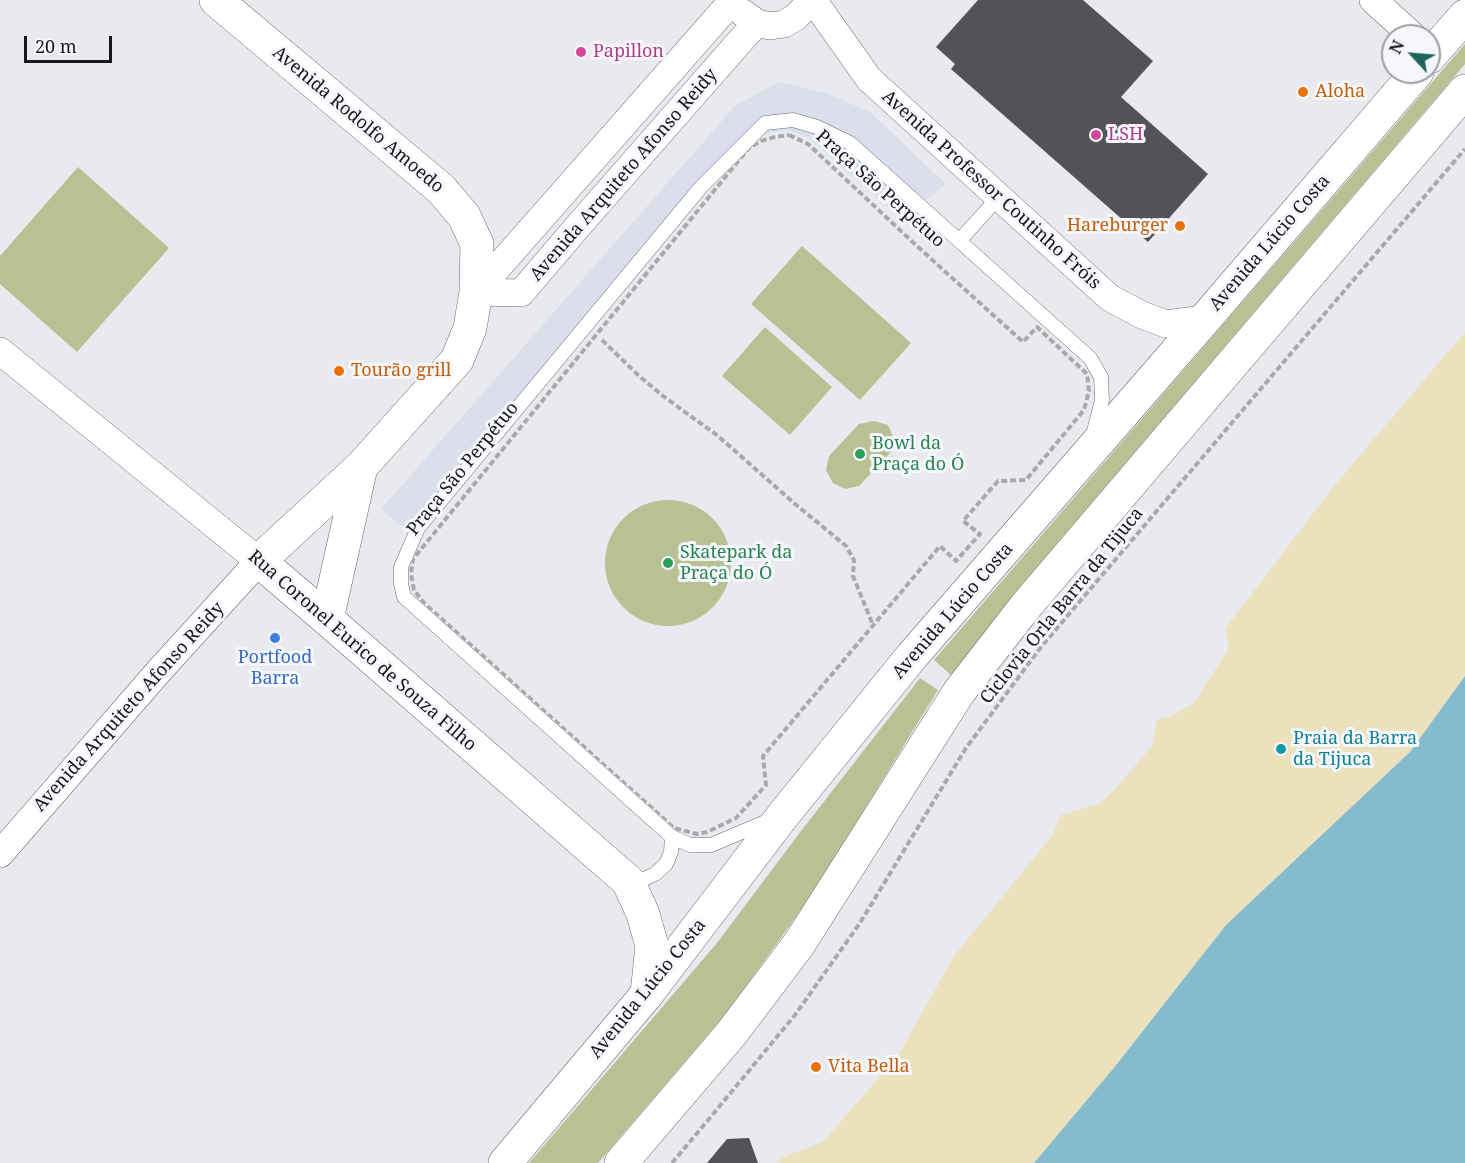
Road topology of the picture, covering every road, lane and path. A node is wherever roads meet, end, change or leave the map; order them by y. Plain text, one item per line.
1 (216, 0) edge
2 (734, 0) edge
3 (808, 0) edge
4 (813, 0) edge
5 (1373, 0) edge
6 (1465, 16) edge
7 (757, 23) junction
8 (1396, 24) edge
9 (1441, 38) edge
10 (1399, 84) edge
11 (1465, 91) edge
12 (1465, 149) edge
13 (998, 198) junction
14 (959, 241) junction
15 (476, 292) junction
16 (1205, 319) junction
17 (596, 334) junction
18 (0, 351) edge
19 (1089, 453) junction
20 (361, 467) junction
21 (259, 561) junction
22 (327, 619) junction
23 (873, 625) junction
24 (784, 814) junction
25 (672, 837) junction
26 (0, 854) edge
27 (628, 881) junction
28 (647, 994) junction
29 (505, 1163) edge
30 (621, 1163) edge
31 (672, 1163) edge

1 - 15 main road, Avenida Rodolfo Amoedo
2 - 7 street
2 - 15 street, Avenida Arquiteto Afonso Reidy
3 - 7 street
4 - 13 street, Avenida Professor Coutinho Fróis
5 - 8 street
6 - 9 main road, Avenida Lúcio Costa
7 - 15 street, Avenida Arquiteto Afonso Reidy
10 - 16 main road, Avenida Lúcio Costa
11 - 30 main road
12 - 31 path, Ciclovia Orla Barra da Tijuca
13 - 14 lane
13 - 16 street, Avenida Professor Coutinho Fróis
14 - 19 lane, Praça São Perpétuo
14 - 25 lane, Praça São Perpétuo
15 - 20 main road
16 - 19 main road, Avenida Lúcio Costa
17 - 23 path
17 - 23 path, Praça São Perpétuo
17 - 23 path, Praça São Perpétuo
18 - 21 street, Rua Coronel Eurico de Souza Filho
19 - 24 main road, Avenida Lúcio Costa
20 - 21 main road
20 - 22 main road
21 - 22 main road, Rua Coronel Eurico de Souza Filho
21 - 26 street, Avenida Arquiteto Afonso Reidy
22 - 27 main road, Rua Coronel Eurico de Souza Filho
24 - 25 lane, Praça São Perpétuo
24 - 28 main road, Avenida Lúcio Costa
25 - 27 lane
27 - 28 main road, Rua Coronel Eurico de Souza Filho
28 - 29 main road, Avenida Lúcio Costa

